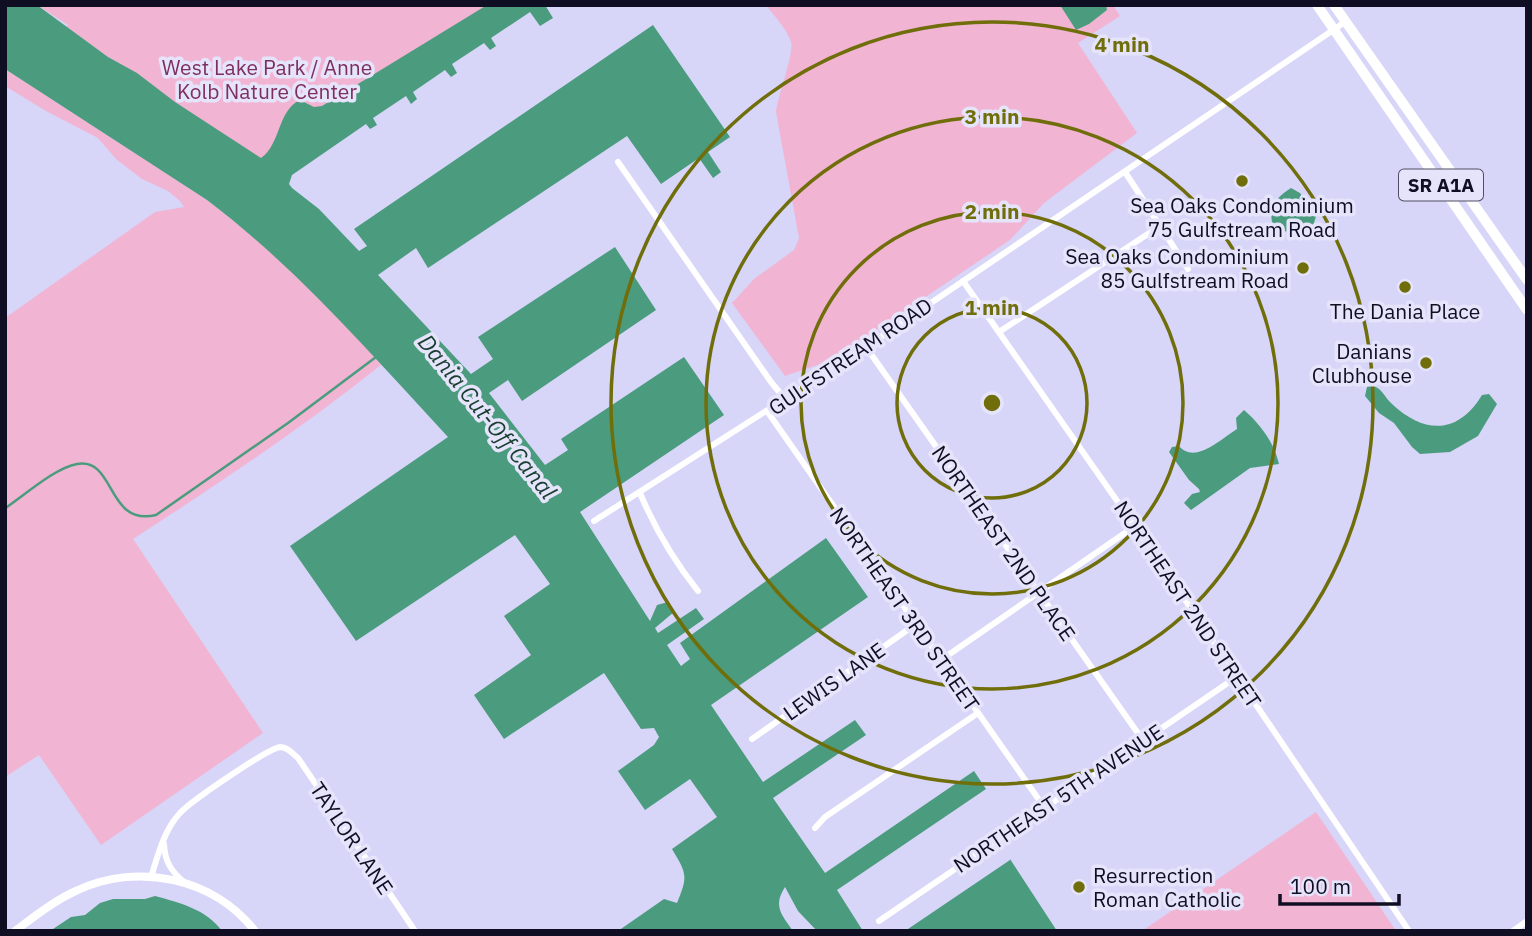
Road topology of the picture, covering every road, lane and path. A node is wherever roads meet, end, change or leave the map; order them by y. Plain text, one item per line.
1 (1317, 5) edge
2 (1334, 5) edge
3 (1345, 22) junction
4 (1333, 29) junction
5 (618, 162) dead end
6 (1125, 172) junction
7 (1432, 172) junction
8 (1467, 194) junction
9 (1160, 226) junction
10 (1490, 256) junction
11 (1188, 269) dead end
12 (1527, 280) edge
13 (963, 281) junction
14 (1527, 286) edge
15 (1527, 310) edge
16 (999, 332) junction
17 (866, 347) junction
18 (785, 399) junction
19 (767, 411) junction
20 (640, 493) junction
21 (594, 521) dead end
22 (1135, 527) junction
23 (698, 591) dead end
24 (1039, 593) junction
25 (916, 624) junction
26 (941, 660) junction
27 (1238, 676) junction
28 (978, 713) junction
29 (752, 739) dead end
30 (1142, 739) junction
31 (1044, 807) junction
32 (815, 828) dead end
33 (164, 838) junction
34 (151, 877) junction
35 (186, 884) junction
36 (879, 921) dead end
37 (1527, 921) edge
38 (15, 931) edge
39 (255, 931) edge
40 (415, 931) edge
41 (1409, 931) edge
42 (1513, 931) edge

1 - 4 main road, SR A1A
2 - 3 main road, SR A1A
3 - 4 street, GULFSTREAM ROAD
3 - 8 main road, SR A1A
4 - 6 street, GULFSTREAM ROAD
4 - 7 main road, SR A1A
5 - 18 street
6 - 9 street
6 - 13 street, GULFSTREAM ROAD
7 - 8 main road
7 - 10 main road, SR A1A
8 - 12 main road, SR A1A
9 - 11 street
9 - 16 street
10 - 14 main road
10 - 15 main road, SR A1A
13 - 16 street, NORTHEAST 2ND STREET
13 - 17 street, GULFSTREAM ROAD
16 - 22 street, NORTHEAST 2ND STREET
17 - 18 street, GULFSTREAM ROAD
17 - 24 street, NORTHEAST 2ND PLACE
18 - 19 street, GULFSTREAM ROAD
19 - 20 street, GULFSTREAM ROAD
19 - 25 street, NORTHEAST 3RD STREET
20 - 21 street, GULFSTREAM ROAD
20 - 23 street
22 - 24 street
22 - 27 street, NORTHEAST 2ND STREET
24 - 26 street
24 - 30 street, NORTHEAST 2ND PLACE
25 - 26 street, NORTHEAST 3RD STREET
25 - 29 street, LEWIS LANE
26 - 28 street, NORTHEAST 3RD STREET
27 - 30 street, NORTHEAST 5TH AVENUE
27 - 41 street, NORTHEAST 2ND STREET
28 - 31 street, NORTHEAST 3RD STREET
28 - 32 street
30 - 31 street, NORTHEAST 5TH AVENUE
31 - 36 street, NORTHEAST 5TH AVENUE
33 - 34 street
33 - 35 street
33 - 40 street, TAYLOR LANE
34 - 35 street
34 - 38 street
35 - 39 street
37 - 42 street

